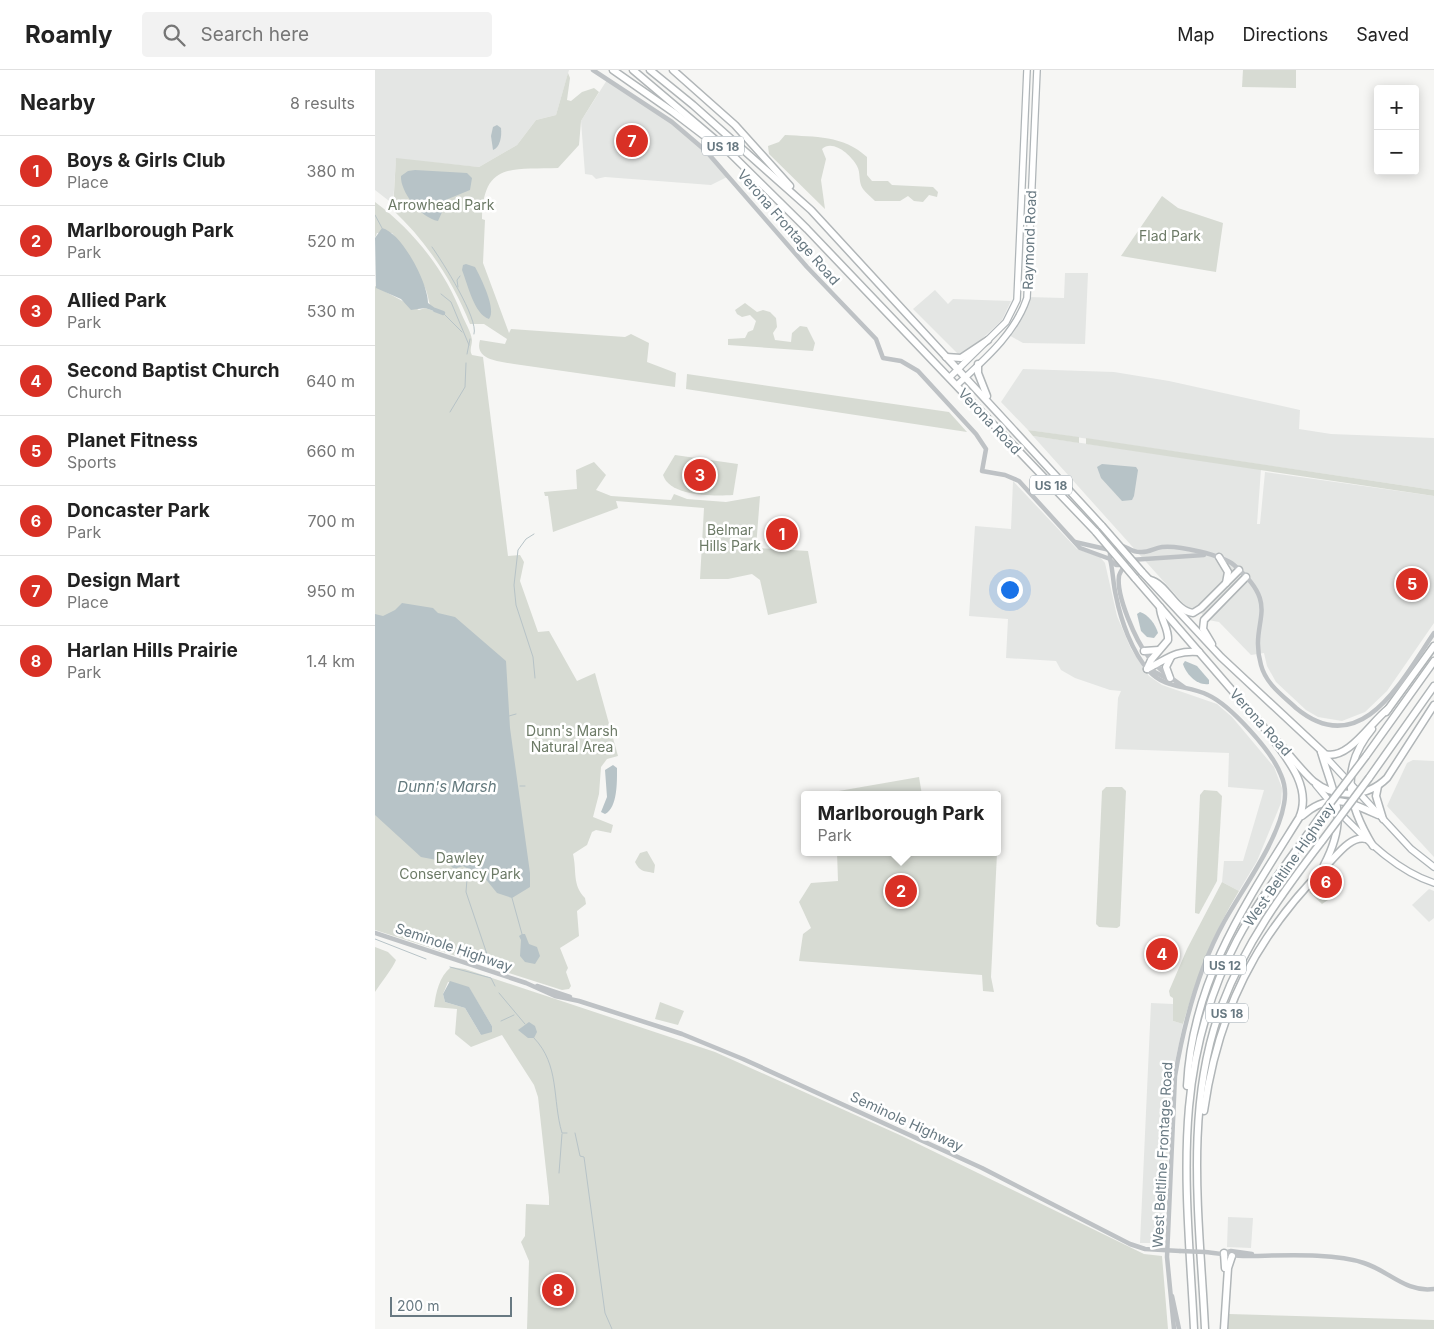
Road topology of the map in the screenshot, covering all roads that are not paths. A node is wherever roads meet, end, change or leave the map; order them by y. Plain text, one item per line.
1 (593, 70) edge
2 (613, 70) edge
3 (633, 70) edge
4 (650, 70) edge
5 (667, 70) edge
6 (673, 70) edge
7 (1027, 70) edge
8 (1037, 70) edge
9 (696, 91) junction
10 (747, 170) junction
11 (811, 210) junction
12 (988, 340) junction
13 (946, 357) junction
14 (978, 364) junction
15 (956, 367) junction
16 (966, 377) junction
17 (950, 378) junction
18 (957, 386) junction
19 (990, 402) junction
20 (1075, 542) junction
21 (1110, 550) junction
22 (1128, 550) junction
23 (1204, 555) junction
24 (1219, 557) junction
25 (1110, 560) junction
26 (1129, 560) junction
27 (1125, 564) junction
28 (1239, 570) junction
29 (1246, 577) junction
30 (1149, 580) junction
31 (1224, 586) junction
32 (1160, 607) junction
33 (1434, 633) edge
34 (1434, 646) edge
35 (1160, 650) junction
36 (1145, 651) junction
37 (1199, 652) junction
38 (1173, 654) junction
39 (1221, 657) junction
40 (1434, 661) edge
41 (1153, 662) junction
42 (1147, 669) junction
43 (1173, 680) junction
44 (1434, 686) edge
45 (1184, 687) junction
46 (1434, 706) edge
47 (1388, 709) junction
48 (1259, 722) junction
49 (1321, 752) junction
50 (1314, 781) junction
51 (1351, 784) junction
52 (1379, 786) junction
53 (1335, 791) junction
54 (1356, 794) junction
55 (1333, 801) junction
56 (1354, 803) junction
57 (1338, 811) junction
58 (1381, 817) junction
59 (1299, 818) junction
60 (1366, 839) junction
61 (1373, 846) junction
62 (1434, 866) edge
63 (1321, 871) junction
64 (1434, 884) edge
65 (375, 933) edge
66 (1186, 1135) junction
67 (1198, 1154) junction
68 (1168, 1250) junction
69 (1224, 1253) junction
70 (1254, 1254) junction
71 (1232, 1256) junction
72 (1434, 1289) edge
73 (1170, 1290) junction
74 (1226, 1292) junction
75 (1174, 1329) edge
76 (1179, 1329) edge
77 (1193, 1329) edge
78 (1205, 1329) edge
79 (1224, 1329) edge

1 - 20 street, Verona Frontage Road
2 - 10 highway
3 - 10 highway, Verona Road / US 18
4 - 11 highway, Verona Road / US 18
5 - 9 highway
6 - 9 highway
7 - 12 main road, Raymond Road
8 - 14 main road, Raymond Road
9 - 11 highway
10 - 17 highway, Verona Road / US 18
11 - 13 highway, Verona Road / US 18
12 - 13 highway
12 - 15 main road, Raymond Road
13 - 15 highway, Verona Road / US 18
14 - 16 main road, Raymond Road
14 - 19 highway
15 - 16 highway, Verona Road / US 18
15 - 17 main road, Raymond Road
16 - 18 main road, Raymond Road
16 - 19 highway, Verona Road / US 18
17 - 18 highway, Verona Road / US 18
18 - 32 highway, Verona Road / US 18, bridge
19 - 30 highway, Verona Road / US 18, bridge
20 - 21 street
20 - 25 street
21 - 22 street
21 - 25 street
22 - 23 street
22 - 26 street
23 - 24 street
23 - 26 street
24 - 28 street
24 - 31 highway
25 - 27 street
25 - 42 street
26 - 27 street
27 - 36 street
28 - 29 street
28 - 31 highway
29 - 33 street
29 - 39 highway
30 - 31 highway
30 - 39 highway, Verona Road / US 18
32 - 35 highway
32 - 37 highway, Verona Road / US 18
34 - 47 highway
35 - 36 highway
35 - 41 highway
36 - 41 street
37 - 38 highway
37 - 48 highway, Verona Road / US 18
38 - 41 highway
38 - 43 highway
39 - 49 highway, Verona Road / US 18
40 - 66 highway, West Beltline Highway / US 12, bridge
41 - 42 highway
41 - 43 street
42 - 43 street
42 - 45 street
43 - 45 street
44 - 67 highway, West Beltline Highway / US 12, bridge
45 - 68 street, West Beltline Frontage Road
46 - 52 highway
47 - 49 highway
47 - 51 highway
48 - 50 highway, Verona Road
48 - 59 highway, US 18
49 - 51 main road, Verona Road
49 - 53 highway, US 18
50 - 53 highway
50 - 55 main road, Verona Road
51 - 54 highway
52 - 54 highway
52 - 58 highway
53 - 54 highway
53 - 55 highway, US 18
54 - 56 highway
54 - 58 main road
55 - 56 highway
55 - 57 highway, US 18
55 - 59 highway
56 - 58 highway
56 - 61 highway
57 - 60 main road
57 - 63 highway, US 18
58 - 62 main road
59 - 66 highway, US 18
60 - 61 main road
60 - 63 highway
61 - 64 main road
63 - 67 highway, US 18
65 - 68 street, Seminole Highway
66 - 77 highway, West Beltline Highway / US 12
67 - 78 highway, West Beltline Highway / US 12
68 - 69 street, Seminole Highway, bridge
68 - 73 street, West Beltline Frontage Road
69 - 70 street, Seminole Highway
69 - 71 street, Seminole Highway
69 - 74 highway
70 - 71 street, Seminole Highway
70 - 72 street, Seminole Highway
71 - 74 highway
73 - 75 street, West Beltline Frontage Road
73 - 76 street, West Beltline Frontage Road
74 - 79 highway

